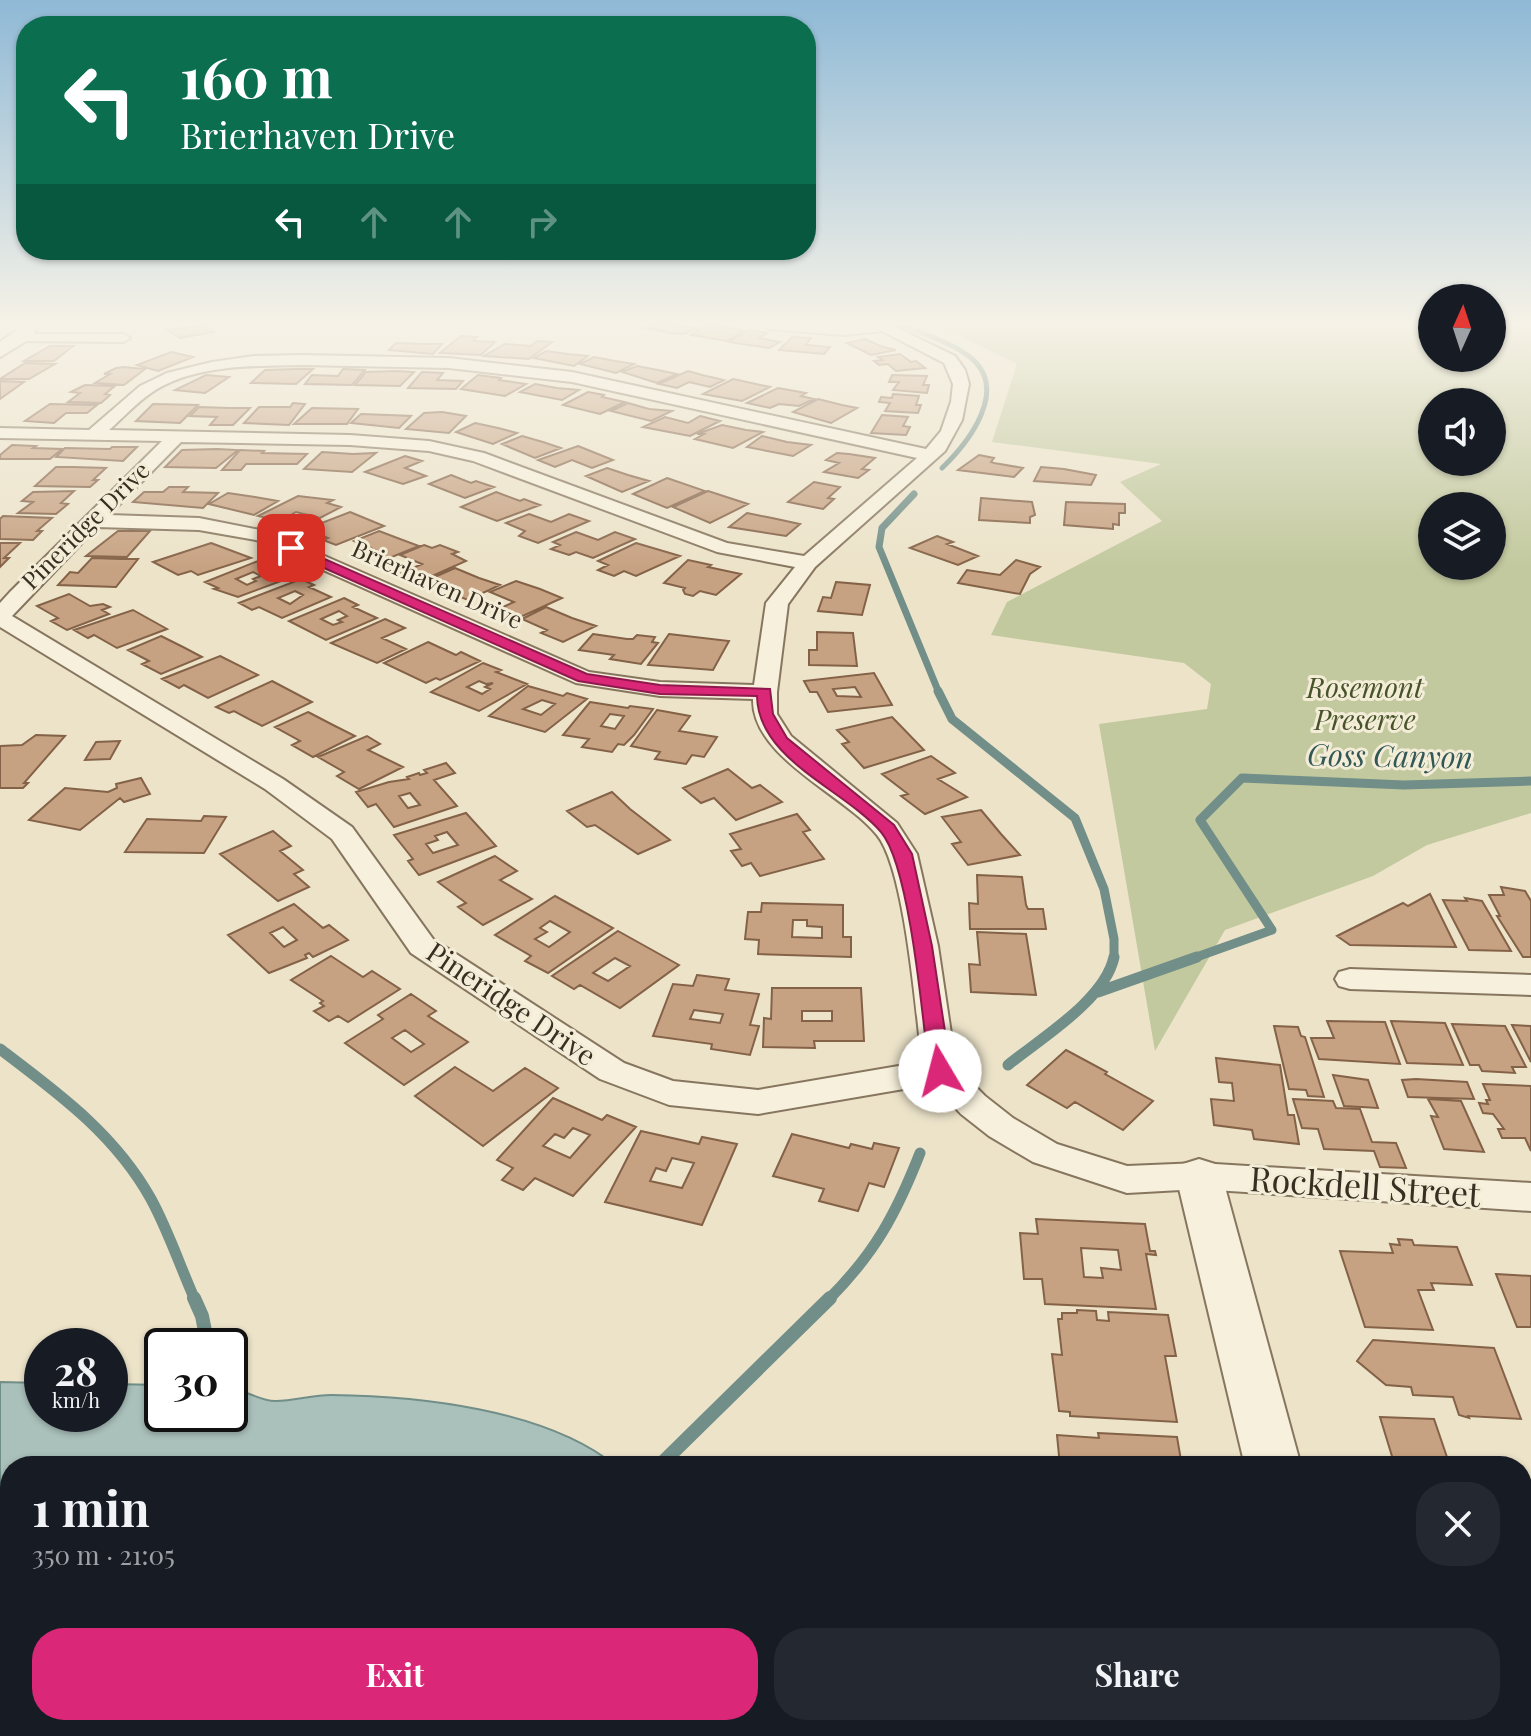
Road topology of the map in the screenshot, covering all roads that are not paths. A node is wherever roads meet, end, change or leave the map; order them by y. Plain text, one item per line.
1 (126, 406) edge
2 (705, 406) edge
3 (958, 406) edge
4 (0, 433) edge
5 (93, 435) junction
6 (176, 437) junction
7 (929, 455) junction
8 (90, 521) junction
9 (808, 563) junction
10 (0, 618) edge
11 (765, 692) junction
12 (1350, 979) dead end
13 (1531, 985) edge
14 (940, 1071) junction
15 (1199, 1176) junction
16 (1531, 1197) edge
17 (1270, 1456) edge

1 - 5 street
2 - 7 street
3 - 7 street
4 - 5 street
5 - 6 street
6 - 8 street, Pineridge Drive
6 - 9 street
7 - 9 street
8 - 10 street, Pineridge Drive
8 - 11 street, Brierhaven Drive
9 - 11 street
10 - 14 street, Pineridge Drive
11 - 14 street
12 - 13 street
14 - 15 street, Rockdell Street
15 - 16 street, Rockdell Street
15 - 17 street

